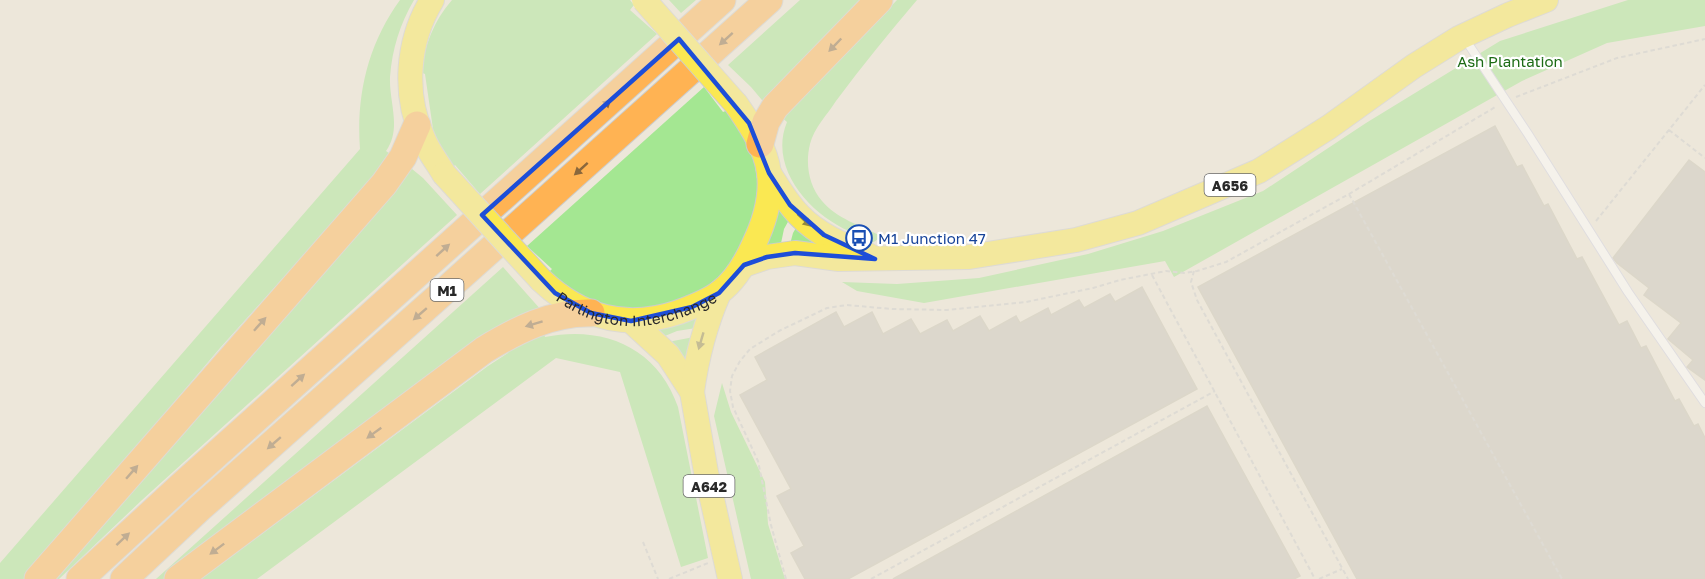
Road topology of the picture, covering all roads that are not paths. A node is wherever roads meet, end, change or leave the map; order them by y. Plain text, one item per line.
1 (432, 0) edge
2 (644, 0) edge
3 (722, 0) edge
4 (769, 0) edge
5 (879, 0) edge
6 (1545, 0) edge
7 (1463, 36) junction
8 (417, 125) junction
9 (760, 144) junction
10 (769, 173) junction
11 (874, 258) junction
12 (744, 265) junction
13 (719, 292) junction
14 (591, 313) junction
15 (631, 321) junction
16 (692, 392) junction
17 (1705, 403) edge
18 (727, 568) edge
19 (38, 579) edge
20 (80, 579) edge
21 (124, 579) edge
22 (178, 579) edge

1 - 8 main road, Parlington Interchange
2 - 9 main road, Parlington Interchange, bridge
20 -> 3 highway, M1
4 -> 21 highway, M1
5 -> 9 highway
6 - 7 main road, A656
7 - 11 main road, A656
7 - 17 lane
8 - 14 main road, Parlington Interchange, bridge
19 -> 8 highway
9 - 10 main road, Parlington Interchange
10 -> 11 main road, A656
10 - 12 main road, Parlington Interchange
11 - 12 main road, A656
12 - 13 main road, Parlington Interchange
13 - 15 main road, Parlington Interchange
13 -> 16 main road, A642
14 - 15 main road, Parlington Interchange
14 -> 22 highway
15 - 16 main road, A642
16 - 18 main road, A642

